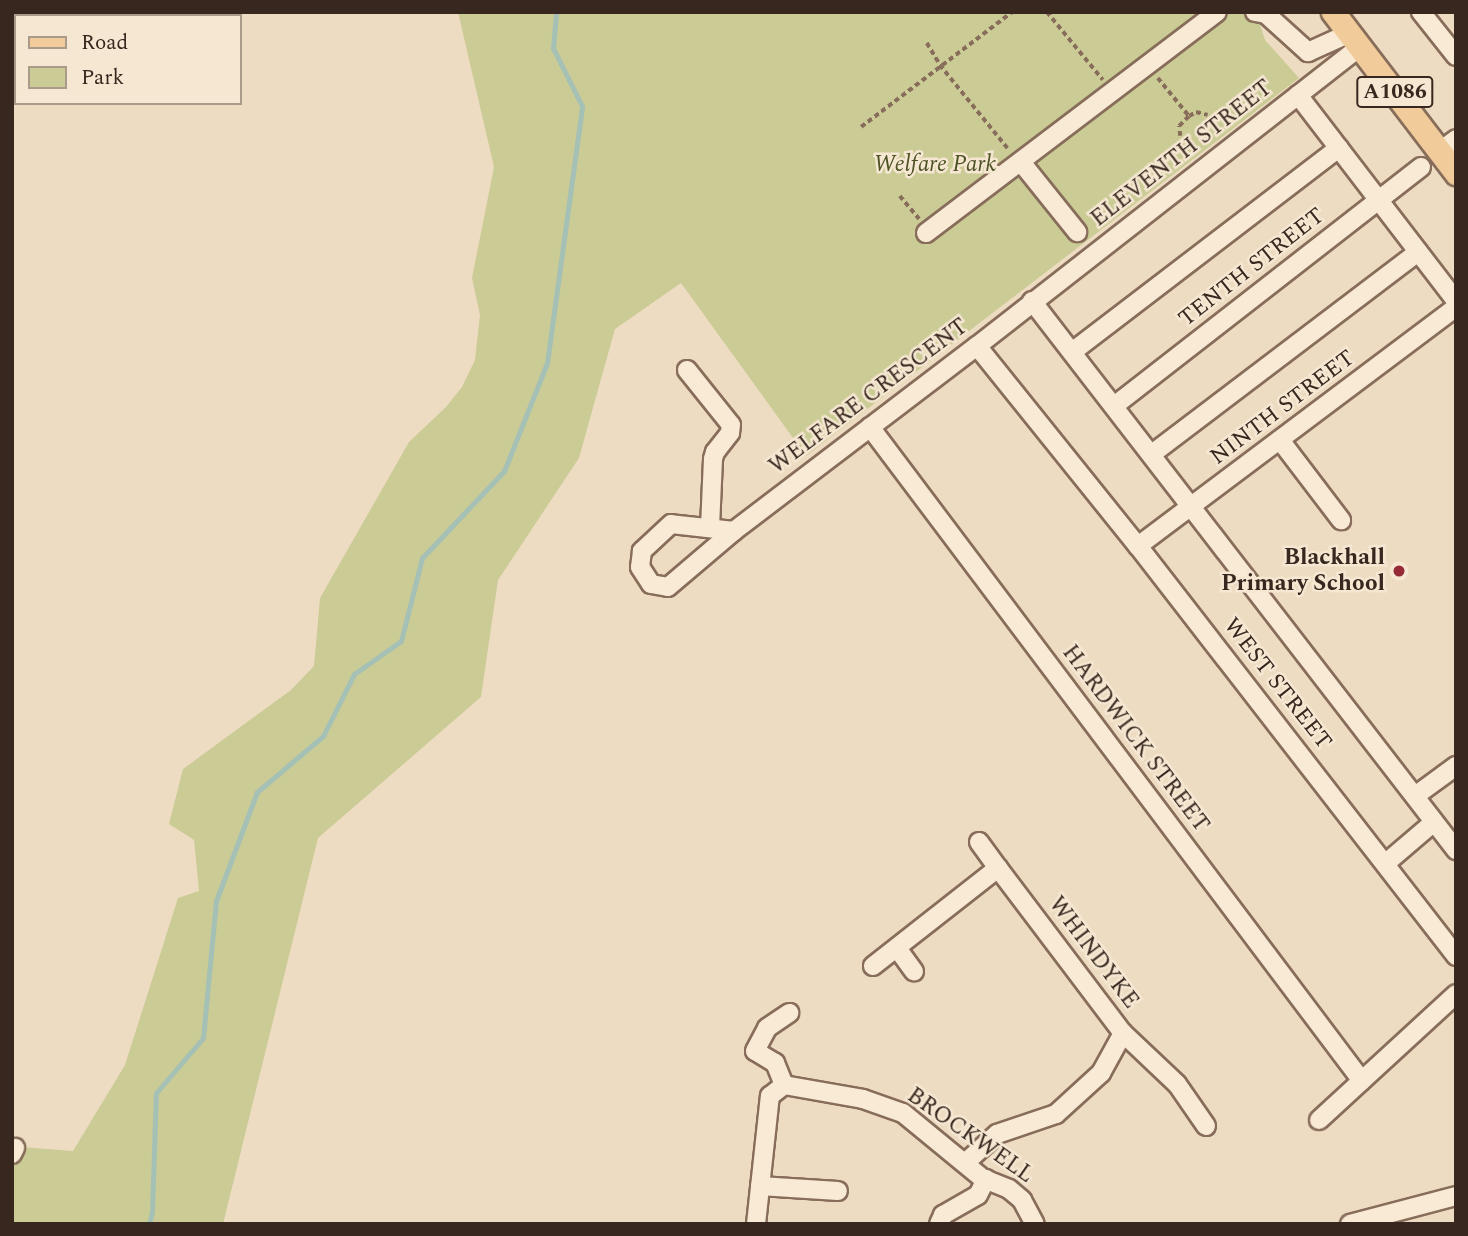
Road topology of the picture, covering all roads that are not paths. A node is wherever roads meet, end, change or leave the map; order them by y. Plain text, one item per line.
1 (1217, 12) edge
2 (1255, 12) edge
3 (1333, 12) edge
4 (1422, 12) edge
5 (1355, 40) junction
6 (1456, 56) edge
7 (1298, 95) junction
8 (1448, 146) edge
9 (1339, 148) junction
10 (1016, 157) junction
11 (1421, 167) dead end
12 (1456, 173) edge
13 (1378, 201) junction
14 (928, 232) road end
15 (1077, 232) dead end
16 (1418, 251) junction
17 (1032, 301) junction
18 (1456, 301) edge
19 (1456, 307) edge
20 (977, 346) junction
21 (1072, 352) junction
22 (687, 370) dead end
23 (1114, 406) junction
24 (870, 427) junction
25 (1280, 440) junction
26 (1152, 454) junction
27 (1193, 506) junction
28 (1340, 520) dead end
29 (710, 528) junction
30 (734, 531) junction
31 (1138, 546) junction
32 (1456, 766) edge
33 (1415, 796) junction
34 (1434, 822) junction
35 (979, 842) dead end
36 (1455, 847) edge
37 (1386, 863) junction
38 (998, 868) junction
39 (897, 948) junction
40 (1456, 956) edge
41 (873, 966) dead end
42 (914, 971) dead end
43 (1456, 994) edge
44 (789, 1013) dead end
45 (1124, 1033) junction
46 (1362, 1081) junction
47 (784, 1085) junction
48 (1320, 1120) dead end
49 (1206, 1126) dead end
50 (965, 1163) junction
51 (986, 1179) junction
52 (760, 1186) junction
53 (838, 1191) dead end
54 (1456, 1196) edge
55 (756, 1224) edge
56 (939, 1224) edge
57 (1035, 1224) edge
58 (1350, 1224) edge

1 - 10 street
2 - 5 street
3 - 5 main road, A1086
4 - 6 street
5 - 7 street, ELEVENTH STREET
5 - 8 main road, A1086
7 - 9 street
7 - 17 street, ELEVENTH STREET
8 - 12 main road, A1086
9 - 13 street
9 - 21 street
10 - 14 street
10 - 15 street
11 - 13 street, TENTH STREET
13 - 16 street
13 - 23 street, TENTH STREET
16 - 18 street
16 - 26 street
17 - 20 street, WELFARE CRESCENT
17 - 21 street
19 - 25 street, NINTH STREET
20 - 24 street, WELFARE CRESCENT
20 - 31 street, WEST STREET
21 - 23 street
22 - 29 street
23 - 26 street
24 - 30 street, WELFARE CRESCENT
24 - 46 street, HARDWICK STREET
25 - 27 street, NINTH STREET
25 - 28 street
26 - 27 street
27 - 31 street, NINTH STREET
27 - 33 street
29 - 30 street, WELFARE CRESCENT
29 - 30 street, WELFARE CRESCENT
31 - 37 street, WEST STREET
32 - 33 street
33 - 34 street
34 - 36 street
34 - 37 street
35 - 38 street, WHINDYKE
37 - 40 street, WEST STREET
38 - 39 street
38 - 45 street, WHINDYKE
39 - 41 street
39 - 42 street
43 - 46 street
44 - 47 street
45 - 49 street
45 - 50 street, WHINDYKE
46 - 48 street
47 - 50 street, BROCKWELL
47 - 52 street
50 - 51 street, BROCKWELL
51 - 56 street
51 - 57 street, BROCKWELL
52 - 53 street
52 - 55 street
54 - 58 street

